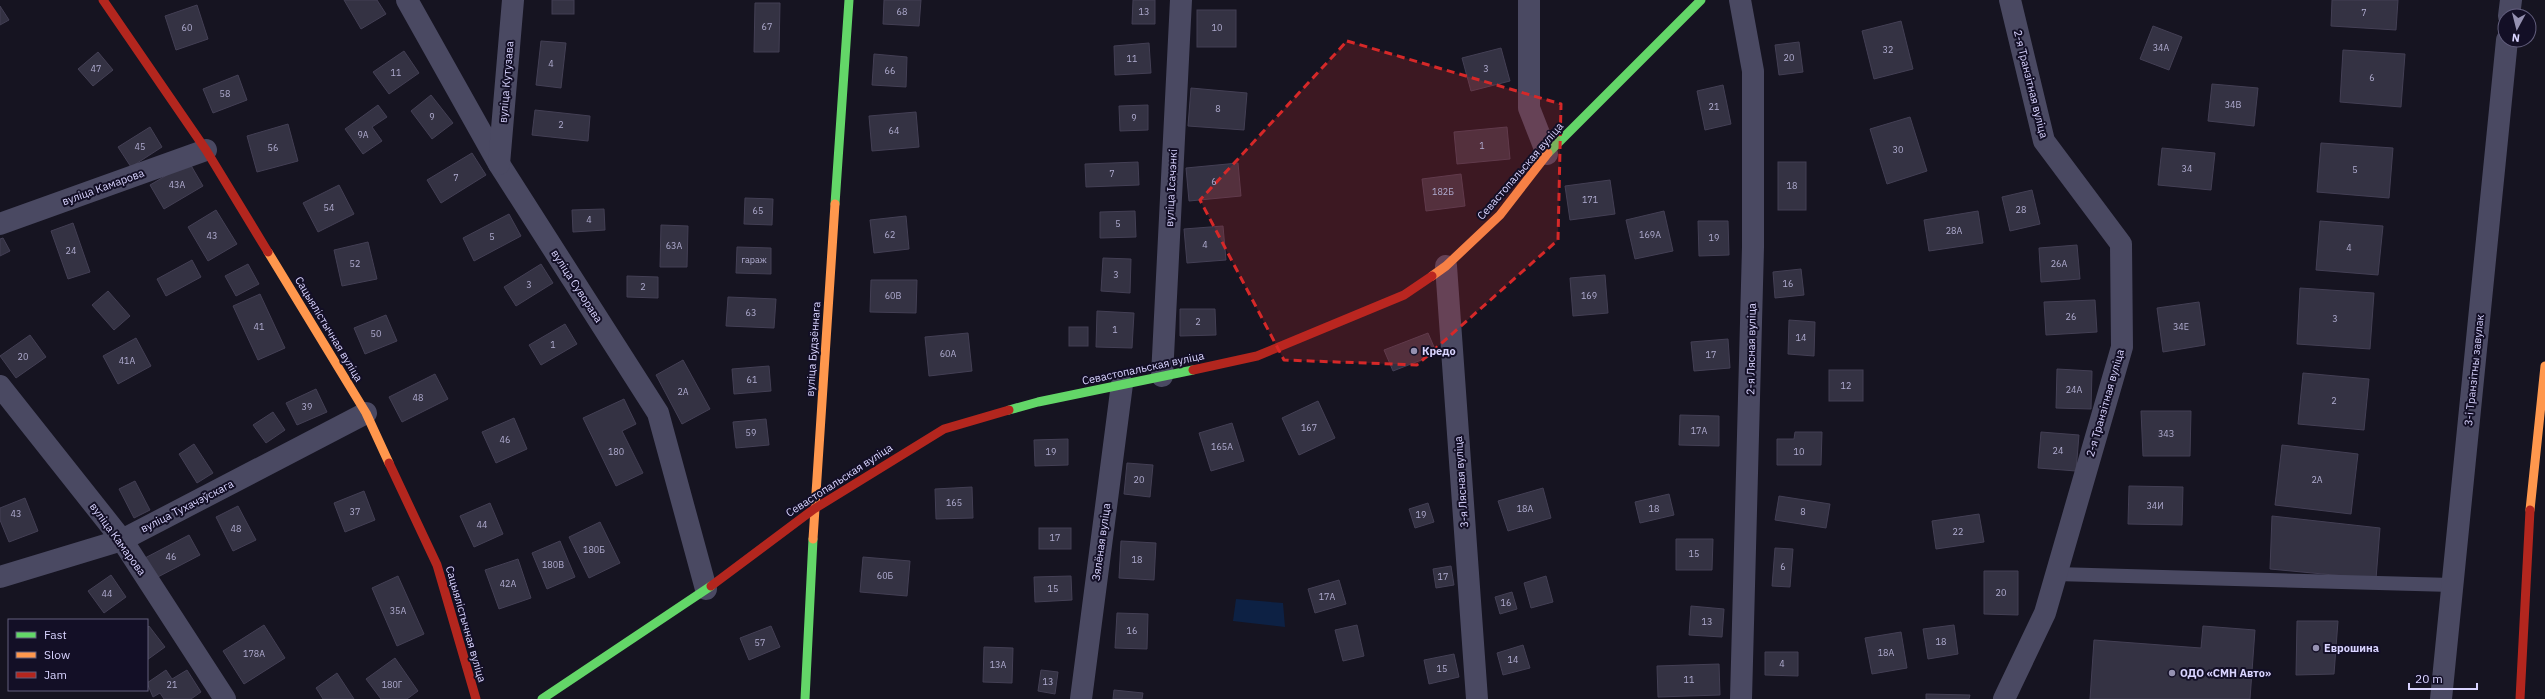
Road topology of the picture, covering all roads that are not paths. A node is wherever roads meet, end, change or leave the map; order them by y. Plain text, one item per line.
1 (103, 0) edge
2 (407, 0) edge
3 (513, 0) edge
4 (849, 0) edge
5 (1181, 0) edge
6 (1529, 0) edge
7 (1701, 0) edge
8 (1740, 0) edge
9 (2010, 0) edge
10 (2506, 48) edge
11 (206, 150) junction
12 (1547, 154) junction
13 (499, 164) junction
14 (0, 224) edge
15 (1446, 266) junction
16 (2545, 366) edge
17 (1162, 376) junction
18 (1122, 384) junction
19 (0, 386) edge
20 (366, 413) junction
21 (814, 509) junction
22 (122, 540) junction
23 (2056, 574) junction
24 (0, 577) edge
25 (2452, 585) junction
26 (706, 589) junction
27 (226, 699) edge
28 (476, 699) edge
29 (542, 699) edge
30 (805, 699) edge
31 (1081, 699) edge
32 (1477, 699) edge
33 (1742, 699) edge
34 (2004, 699) edge
35 (2440, 699) edge
36 (2520, 699) edge

1 - 11 street, Сацыялістычная вуліца
2 - 13 street, вуліца Суворава
3 - 13 street, вуліца Кутузава
4 - 21 street, вуліца Будзённага
5 - 17 street, вуліца Ісачэнкі
6 - 12 street
7 - 12 street, Севастопальская вуліца
8 - 33 street, 2-я Лясная вуліца
9 - 23 street, 2-я Транзітная вуліца
10 - 25 street, 3-і Транзітны завулак
11 - 14 street, вуліца Камарова
11 - 20 street, Сацыялістычная вуліца
12 - 15 street, Севастопальская вуліца
13 - 26 street, вуліца Суворава
15 - 17 street, Севастопальская вуліца
15 - 32 street, 3-я Лясная вуліца
16 - 36 street
17 - 18 street, Севастопальская вуліца
18 - 21 street, Севастопальская вуліца
18 - 31 street, Зялёная вуліца
19 - 22 street, вуліца Камарова
20 - 22 street, вуліца Тухачэўскага
20 - 28 street, Сацыялістычная вуліца
21 - 26 street, Севастопальская вуліца
21 - 30 street, вуліца Будзённага
22 - 24 street, вуліца Тухачэўскага
22 - 27 street, вуліца Камарова
23 - 25 lane
23 - 34 street, 2-я Транзітная вуліца
25 - 35 street, 3-і Транзітны завулак
26 - 29 street, Севастопальская вуліца

